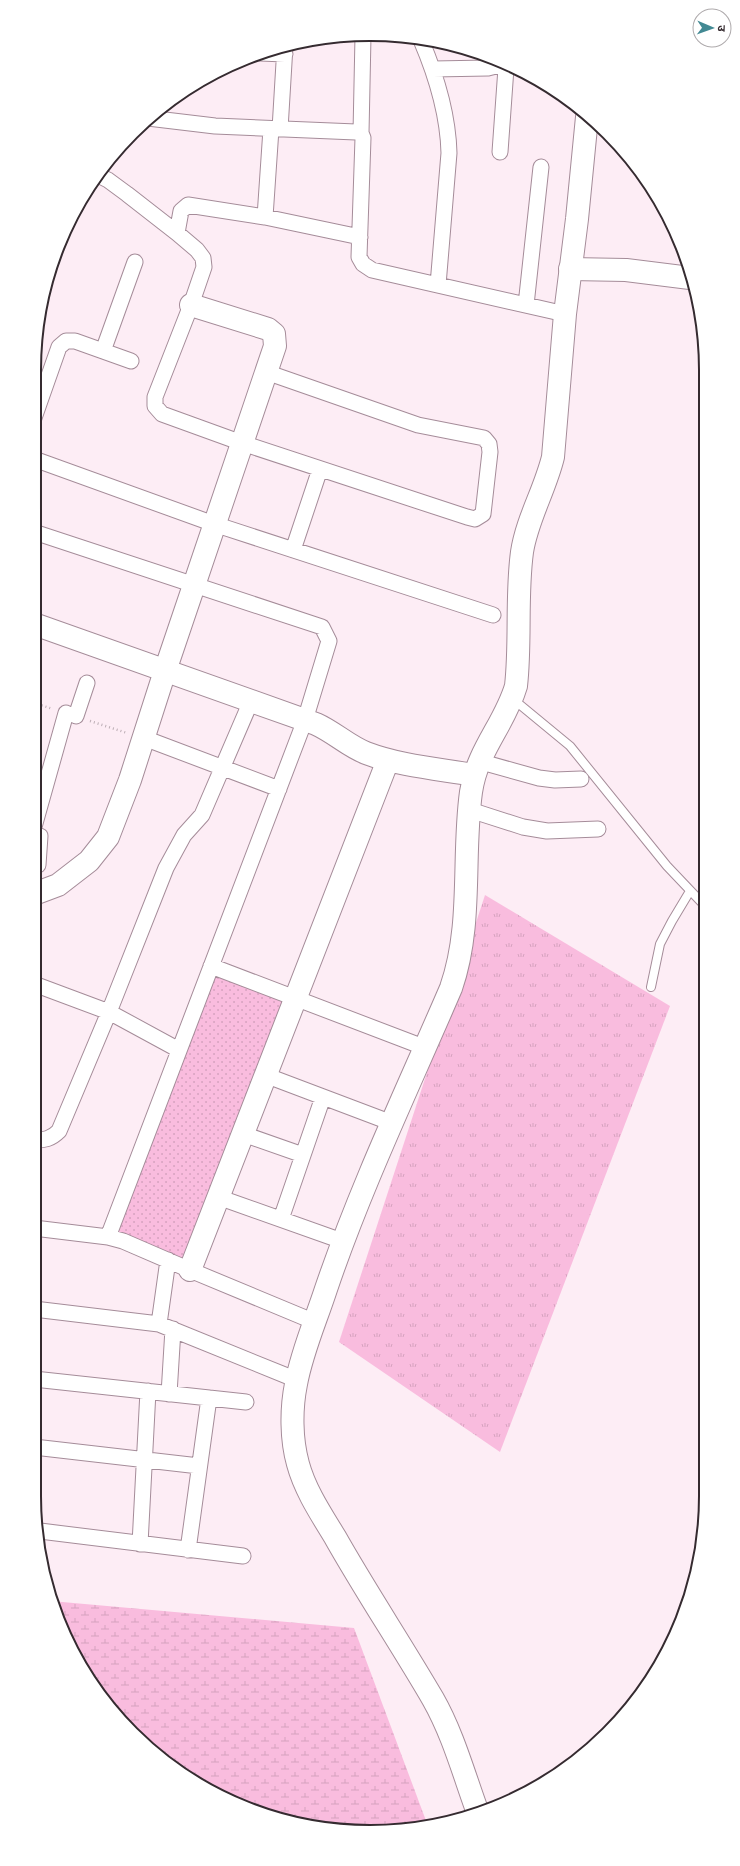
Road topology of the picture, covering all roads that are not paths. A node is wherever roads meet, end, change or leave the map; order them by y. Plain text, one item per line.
1 (364, 41) edge
2 (423, 45) edge
3 (285, 52) edge
4 (496, 66) edge
5 (433, 69) junction
6 (506, 70) edge
7 (158, 119) edge
8 (586, 123) edge
9 (276, 129) junction
10 (361, 133) junction
11 (500, 152) dead end
12 (540, 167) dead end
13 (103, 178) edge
14 (265, 217) junction
15 (177, 232) junction
16 (360, 237) junction
17 (135, 262) dead end
18 (570, 269) junction
19 (686, 277) edge
20 (438, 285) junction
21 (191, 305) junction
22 (526, 305) junction
23 (565, 314) junction
24 (104, 351) junction
25 (131, 361) dead end
26 (266, 372) junction
27 (41, 398) edge
28 (242, 443) junction
29 (41, 462) edge
30 (320, 469) junction
31 (214, 524) junction
32 (41, 534) edge
33 (293, 550) junction
34 (194, 584) junction
35 (493, 615) dead end
36 (41, 627) edge
37 (165, 671) junction
38 (87, 683) dead end
39 (512, 699) junction
40 (251, 701) junction
41 (305, 720) junction
42 (144, 738) junction
43 (388, 760) junction
44 (224, 768) junction
45 (476, 768) junction
46 (581, 779) dead end
47 (279, 789) junction
48 (41, 806) edge
49 (470, 810) junction
50 (598, 829) dead end
51 (41, 891) edge
52 (690, 891) junction
53 (699, 901) edge
54 (211, 966) junction
55 (41, 987) edge
56 (652, 987) dead end
57 (295, 998) junction
58 (109, 1012) junction
59 (426, 1048) junction
60 (179, 1050) junction
61 (266, 1075) junction
62 (323, 1097) junction
63 (392, 1123) junction
64 (243, 1134) junction
65 (41, 1140) edge
66 (303, 1155) junction
67 (218, 1197) junction
68 (281, 1219) junction
69 (41, 1229) edge
70 (108, 1237) junction
71 (342, 1241) junction
72 (168, 1260) junction
73 (190, 1270) junction
74 (41, 1310) edge
75 (315, 1322) junction
76 (166, 1327) junction
77 (41, 1380) edge
78 (297, 1380) junction
79 (148, 1391) junction
80 (169, 1394) junction
81 (209, 1398) junction
82 (246, 1402) dead end
83 (41, 1448) edge
84 (145, 1460) junction
85 (200, 1466) junction
86 (43, 1531) edge
87 (140, 1544) junction
88 (188, 1550) junction
89 (243, 1556) dead end
90 (476, 1808) edge

1 - 10 street
2 - 5 street
3 - 9 street
4 - 5 street
5 - 20 street
6 - 11 street
7 - 9 street
8 - 18 main road
9 - 10 street
9 - 14 street
10 - 16 street
12 - 22 street
13 - 15 street
14 - 15 street
14 - 16 street
15 - 21 street
16 - 20 street
17 - 24 street
18 - 19 main road
18 - 23 main road
20 - 22 street
21 - 26 main road
21 - 28 street
22 - 23 street
23 - 39 main road
24 - 25 street
24 - 27 street
26 - 28 main road
26 - 30 street
28 - 30 street
28 - 31 main road
29 - 31 street
30 - 33 street
31 - 33 street
31 - 34 main road
32 - 34 street
33 - 35 street
34 - 37 main road
34 - 41 street
36 - 37 main road
37 - 40 main road
37 - 42 main road
38 - 48 street
39 - 45 main road
39 - 52 lane
40 - 41 main road
40 - 44 street
41 - 43 main road
41 - 47 street
42 - 44 street
42 - 51 main road
43 - 45 main road
43 - 57 main road
44 - 47 street
44 - 58 street
45 - 46 street
45 - 49 main road
47 - 54 street
49 - 50 street
49 - 59 main road
52 - 53 lane
52 - 56 lane
54 - 57 street
54 - 60 street
55 - 58 street
57 - 59 street
57 - 61 main road
58 - 60 street
58 - 65 street
59 - 63 main road
60 - 70 street
61 - 62 street
61 - 64 main road
62 - 63 street
62 - 66 street
63 - 71 main road
64 - 66 street
64 - 67 main road
66 - 68 street
67 - 68 street
67 - 73 main road
68 - 71 street
69 - 70 street
70 - 72 street
71 - 75 main road
72 - 73 street
72 - 76 street
73 - 75 street
74 - 76 street
75 - 78 main road
76 - 78 street
76 - 80 street
77 - 79 street
78 - 90 main road
79 - 80 street
79 - 84 street
80 - 81 street
81 - 82 street
81 - 85 street
83 - 84 street
84 - 85 street
84 - 87 street
85 - 88 street
86 - 87 street
87 - 88 street
88 - 89 street

